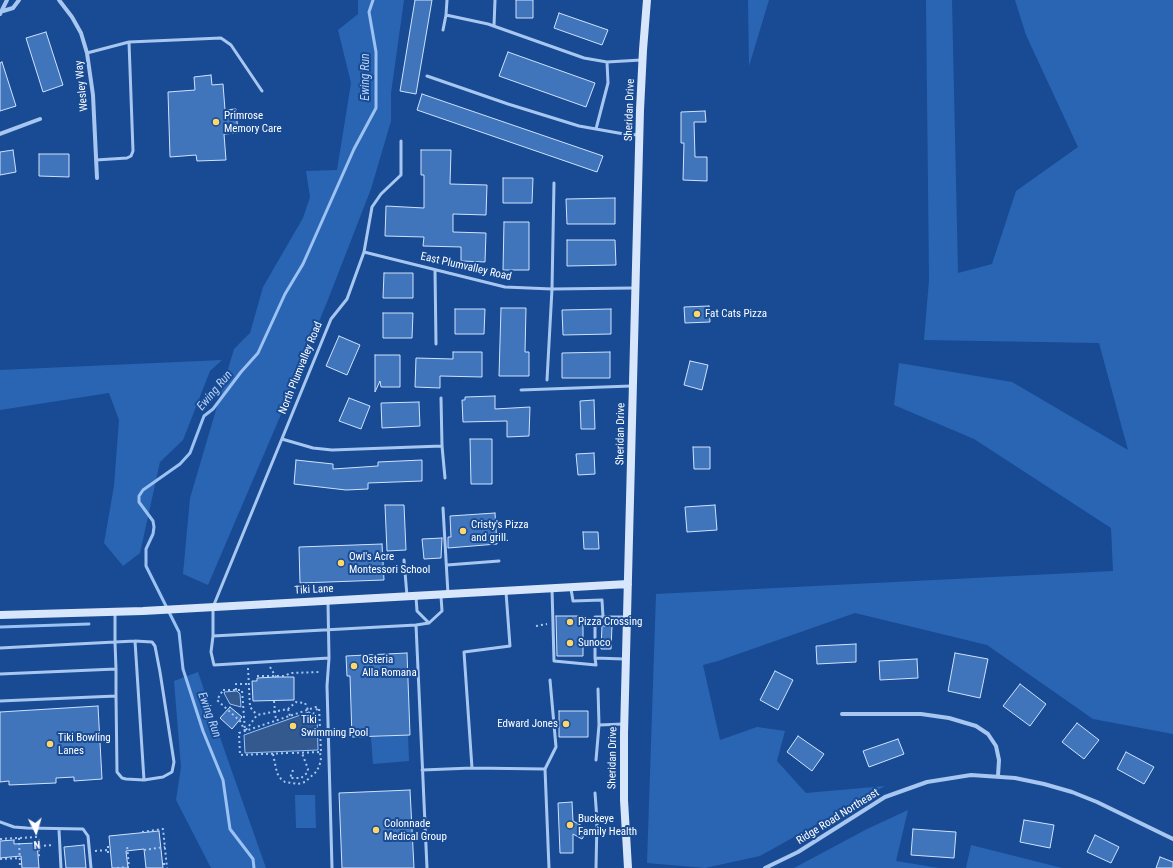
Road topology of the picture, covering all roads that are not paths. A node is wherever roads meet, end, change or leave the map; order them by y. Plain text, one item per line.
1 (6, 0) edge
2 (19, 0) edge
3 (59, 0) edge
4 (447, 0) edge
5 (495, 0) edge
6 (648, 0) edge
7 (1, 13) edge
8 (446, 15) junction
9 (494, 26) junction
10 (443, 30) dead end
11 (129, 42) junction
12 (87, 52) junction
13 (643, 60) junction
14 (607, 62) junction
15 (427, 76) dead end
16 (262, 91) dead end
17 (40, 119) dead end
18 (596, 130) junction
19 (0, 134) edge
20 (640, 136) junction
21 (401, 141) dead end
22 (96, 160) junction
23 (97, 178) dead end
24 (554, 183) dead end
25 (364, 252) junction
26 (434, 270) junction
27 (637, 288) junction
28 (552, 289) junction
29 (436, 344) dead end
30 (547, 380) dead end
31 (633, 386) junction
32 (520, 390) dead end
33 (441, 398) dead end
34 (282, 439) junction
35 (442, 446) junction
36 (445, 478) dead end
37 (443, 508) dead end
38 (404, 560) dead end
39 (499, 561) dead end
40 (447, 565) junction
41 (628, 584) junction
42 (570, 586) junction
43 (552, 587) junction
44 (506, 590) junction
45 (444, 594) junction
46 (407, 596) junction
47 (416, 596) junction
48 (328, 600) junction
49 (213, 607) junction
50 (115, 611) junction
51 (0, 615) edge
52 (603, 617) junction
53 (628, 617) junction
54 (429, 623) junction
55 (416, 625) junction
56 (328, 629) junction
57 (213, 636) junction
58 (135, 641) junction
59 (115, 642) junction
60 (0, 648) edge
61 (329, 658) junction
62 (595, 658) junction
63 (627, 659) junction
64 (116, 669) junction
65 (0, 674) edge
66 (550, 680) dead end
67 (598, 689) dead end
68 (116, 696) junction
69 (0, 701) edge
70 (842, 714) dead end
71 (625, 724) junction
72 (599, 725) junction
73 (596, 760) dead end
74 (472, 768) junction
75 (546, 769) junction
76 (422, 770) junction
77 (998, 776) junction
78 (144, 780) junction
79 (595, 793) dead end
80 (0, 822) edge
81 (59, 830) junction
82 (1173, 839) edge
83 (61, 868) edge
84 (91, 868) edge
85 (332, 868) edge
86 (427, 868) edge
87 (549, 868) edge
88 (596, 868) edge
89 (628, 868) edge
90 (765, 868) edge

1 - 7 street
2 - 7 street
3 - 12 street, Wesley Way
4 - 8 lane
5 - 9 lane
6 - 13 street, Sheridan Drive
8 - 9 lane
8 - 10 lane
9 - 14 lane
11 - 12 lane
11 - 16 lane
11 - 22 lane
12 - 22 street, Wesley Way
13 - 14 lane
13 - 20 street, Sheridan Drive
14 - 18 lane
15 - 18 lane
17 - 19 street
18 - 20 lane
20 - 27 street, Sheridan Drive
21 - 25 lane, North Plumvalley Road
22 - 23 street, Wesley Way
24 - 28 lane
25 - 26 lane, East Plumvalley Road
25 - 34 lane, North Plumvalley Road
26 - 28 lane, East Plumvalley Road
26 - 29 lane
27 - 28 lane, East Plumvalley Road
27 - 31 street, Sheridan Drive
28 - 30 lane
31 - 32 lane
31 - 41 street, Sheridan Drive
33 - 35 lane
34 - 35 lane
34 - 49 lane, North Plumvalley Road
35 - 36 lane
37 - 40 lane
38 - 46 lane
39 - 40 lane
40 - 45 lane
41 - 42 street, Tiki Lane
41 - 53 street, Sheridan Drive
42 - 43 street, Tiki Lane
42 - 52 lane
43 - 44 street, Tiki Lane
43 - 62 lane
44 - 45 street, Tiki Lane
44 - 74 lane
45 - 47 street, Tiki Lane
45 - 54 lane
46 - 47 street, Tiki Lane
46 - 48 street, Tiki Lane
47 - 54 lane
48 - 49 street, Tiki Lane
48 - 56 lane
49 - 50 street, Tiki Lane
49 - 57 lane
50 - 51 street, Tiki Lane
50 - 59 lane
52 - 53 lane
52 - 62 lane
53 - 63 street, Sheridan Drive
54 - 55 lane
55 - 56 lane
55 - 76 lane
56 - 57 lane
56 - 61 lane
57 - 61 lane
58 - 59 lane
58 - 78 lane
58 - 78 lane
59 - 60 lane
59 - 64 lane
61 - 85 lane
62 - 63 lane
63 - 71 street, Sheridan Drive
64 - 65 lane
64 - 68 lane
66 - 75 lane
67 - 72 lane
68 - 69 lane
68 - 78 lane
70 - 77 street
71 - 72 lane
71 - 89 street, Sheridan Drive
72 - 73 lane
74 - 75 lane
74 - 76 lane
75 - 87 lane
76 - 86 lane
77 - 82 street, Ridge Road Northeast
77 - 90 street, Ridge Road Northeast
79 - 88 lane
80 - 81 lane
81 - 83 lane
81 - 84 lane

